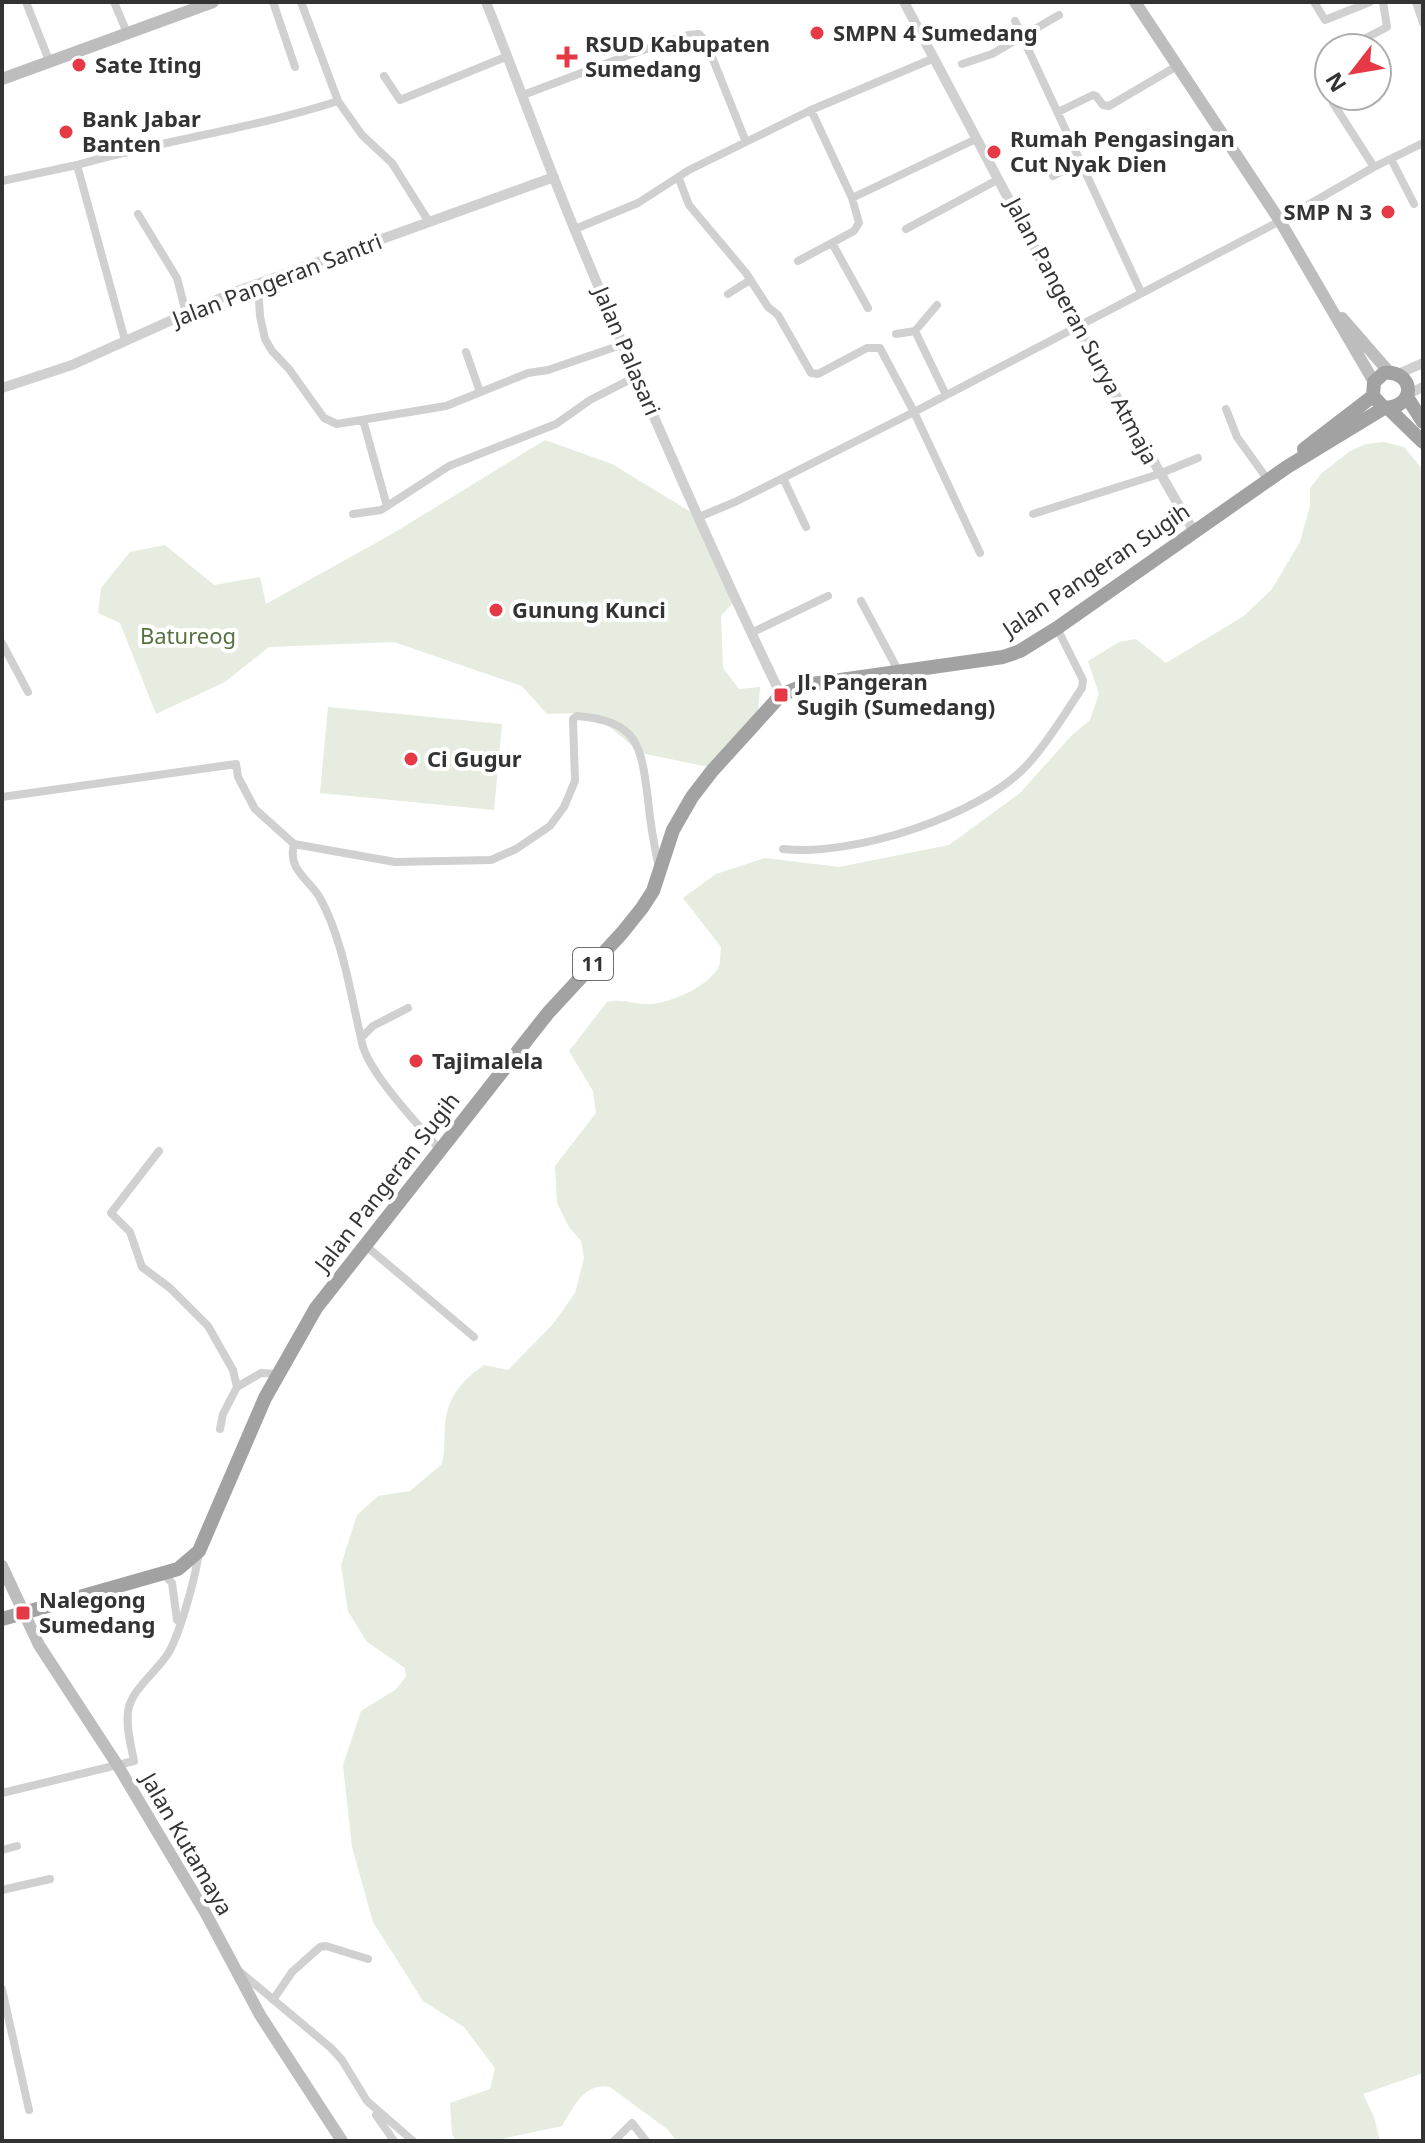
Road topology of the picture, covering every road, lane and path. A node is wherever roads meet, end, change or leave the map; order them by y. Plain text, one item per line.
1 (26, 2) edge
2 (114, 2) edge
3 (213, 2) edge
4 (273, 2) edge
5 (301, 2) edge
6 (486, 2) edge
7 (904, 2) edge
8 (1135, 2) edge
9 (1314, 2) edge
10 (1370, 2) edge
11 (1383, 2) edge
12 (1416, 2) edge
13 (1059, 15) dead end
14 (1015, 21) dead end
15 (1423, 23) edge
16 (1377, 32) edge
17 (128, 35) junction
18 (1022, 36) junction
19 (508, 56) junction
20 (932, 59) junction
21 (50, 63) junction
22 (962, 64) dead end
23 (1177, 66) junction
24 (295, 67) dead end
25 (384, 76) dead end
26 (2, 79) edge
27 (523, 95) junction
28 (338, 101) junction
29 (811, 110) junction
30 (1058, 112) junction
31 (1339, 112) edge
32 (976, 139) junction
33 (746, 142) junction
34 (1423, 143) edge
35 (1391, 159) junction
36 (1080, 162) junction
37 (77, 165) junction
38 (1374, 167) junction
39 (1053, 176) dead end
40 (554, 177) junction
41 (679, 179) junction
42 (999, 179) junction
43 (2, 181) edge
44 (852, 198) junction
45 (1414, 204) dead end
46 (138, 214) dead end
47 (1280, 221) junction
48 (429, 222) junction
49 (575, 229) junction
50 (906, 229) dead end
51 (832, 243) junction
52 (798, 261) dead end
53 (750, 280) junction
54 (258, 284) junction
55 (1141, 292) junction
56 (728, 294) dead end
57 (1322, 294) junction
58 (937, 305) dead end
59 (868, 308) dead end
60 (186, 313) junction
61 (1076, 326) junction
62 (915, 331) junction
63 (896, 334) dead end
64 (125, 340) junction
65 (624, 344) junction
66 (466, 352) dead end
67 (1423, 363) edge
68 (1393, 373) junction
69 (637, 376) junction
70 (1423, 387) edge
71 (2, 388) edge
72 (1374, 389) junction
73 (480, 392) junction
74 (946, 395) junction
75 (1407, 396) junction
76 (1386, 408) junction
77 (1226, 409) dead end
78 (914, 412) junction
79 (363, 420) junction
80 (1423, 422) edge
81 (1423, 442) edge
82 (1198, 458) dead end
83 (1287, 467) junction
84 (1159, 474) junction
85 (783, 478) junction
86 (1268, 480) junction
87 (387, 506) junction
88 (353, 514) dead end
89 (1033, 514) dead end
90 (699, 517) junction
91 (806, 527) dead end
92 (1194, 532) junction
93 (980, 553) dead end
94 (828, 596) dead end
95 (861, 601) dead end
96 (1057, 628) junction
97 (751, 633) junction
98 (2, 643) edge
99 (900, 673) junction
100 (28, 692) dead end
101 (781, 695) junction
102 (2, 797) edge
103 (294, 844) junction
104 (783, 849) dead end
105 (660, 872) junction
106 (408, 1008) dead end
107 (361, 1038) junction
108 (440, 1150) junction
109 (159, 1151) dead end
110 (366, 1246) junction
111 (474, 1337) dead end
112 (277, 1374) junction
113 (237, 1387) junction
114 (220, 1429) dead end
115 (199, 1551) junction
116 (2, 1566) edge
117 (163, 1573) junction
118 (23, 1613) junction
119 (2, 1619) edge
120 (177, 1628) junction
121 (118, 1766) junction
122 (2, 1793) edge
123 (17, 1846) dead end
124 (2, 1850) edge
125 (50, 1879) dead end
126 (2, 1890) edge
127 (368, 1959) dead end
128 (232, 1966) junction
129 (2, 1989) edge
130 (273, 2000) junction
131 (367, 2101) junction
132 (29, 2110) dead end
133 (342, 2141) edge
134 (394, 2141) edge
135 (413, 2141) edge
136 (614, 2141) edge
137 (646, 2141) edge

1 - 21 street
2 - 17 street
3 - 17 main road
4 - 24 street
5 - 28 street
6 - 19 street, Jalan Palasari
7 - 20 street, Jalan Pangeran Surya Atmaja
8 - 23 main road
9 - 10 street
11 - 16 street
12 - 15 street
13 - 18 street
14 - 18 street
17 - 21 main road
18 - 22 street
18 - 30 street
19 - 25 street
19 - 27 street, Jalan Palasari
20 - 29 street
20 - 32 street, Jalan Pangeran Surya Atmaja
21 - 26 main road
23 - 30 street
23 - 47 main road
27 - 33 street
27 - 40 street, Jalan Palasari
28 - 37 street
28 - 48 street
29 - 33 street
29 - 44 street
30 - 36 street
31 - 38 street
32 - 42 street, Jalan Pangeran Surya Atmaja
32 - 44 street
33 - 41 street
34 - 35 street
35 - 38 street
35 - 45 street
36 - 39 street
36 - 55 street
37 - 43 street
37 - 64 street
38 - 47 street
40 - 48 street, Jalan Pangeran Santri
40 - 49 street, Jalan Palasari
41 - 49 street
41 - 53 street
42 - 50 street
42 - 61 street, Jalan Pangeran Surya Atmaja
44 - 51 street
46 - 60 street
47 - 55 street
47 - 57 main road
48 - 54 street, Jalan Pangeran Santri
49 - 65 street, Jalan Palasari
51 - 52 street
51 - 59 street
53 - 56 street
53 - 78 street
54 - 60 street, Jalan Pangeran Santri
54 - 79 street
55 - 61 street
57 - 68 main road
57 - 72 main road
58 - 62 street
60 - 64 street, Jalan Pangeran Santri
61 - 74 street
61 - 84 street, Jalan Pangeran Surya Atmaja
62 - 63 street
62 - 74 street
64 - 71 street, Jalan Pangeran Santri
65 - 69 street, Jalan Palasari
65 - 73 street
66 - 73 street
67 - 68 street
68 - 72 highway
68 - 75 highway
69 - 87 street
69 - 90 street, Jalan Palasari
70 - 75 street
72 - 76 highway
72 - 83 highway
73 - 79 street
74 - 78 street
75 - 76 highway
75 - 80 highway
76 - 81 highway
76 - 83 highway
77 - 86 street
78 - 85 street
78 - 93 street
79 - 87 street
82 - 84 street
83 - 86 highway, Jalan Pangeran Sugih
84 - 89 street
84 - 92 street, Jalan Pangeran Surya Atmaja
85 - 90 street
85 - 91 street
86 - 92 highway, Jalan Pangeran Sugih
87 - 88 street
90 - 97 street, Jalan Palasari
92 - 96 highway, Jalan Pangeran Sugih
94 - 97 street
95 - 99 street
96 - 99 highway, Jalan Pangeran Sugih
96 - 104 street
97 - 101 street, Jalan Palasari
98 - 100 street
99 - 101 highway, Jalan Pangeran Sugih
101 - 105 highway, Jalan Pangeran Sugih / 11
102 - 103 street
103 - 105 street
103 - 107 street
105 - 108 highway, Jalan Pangeran Sugih / 11
106 - 107 street
107 - 108 street
108 - 110 highway, Jalan Pangeran Sugih / 11
109 - 113 street
110 - 111 street
110 - 112 highway, Jalan Pangeran Sugih / 11
112 - 113 street
112 - 115 highway, Jalan Pangeran Sugih / 11
113 - 114 street
115 - 117 highway
115 - 120 street
116 - 118 main road, Jalan Kutamaya
117 - 118 highway
117 - 120 street
118 - 119 highway
118 - 121 main road, Jalan Kutamaya
120 - 121 street
121 - 122 street
121 - 128 main road, Jalan Kutamaya
123 - 124 street
125 - 126 street
127 - 130 street
128 - 130 street
128 - 133 main road, Jalan Kutamaya
129 - 132 street
130 - 131 street
131 - 134 street
131 - 135 street
136 - 137 street

